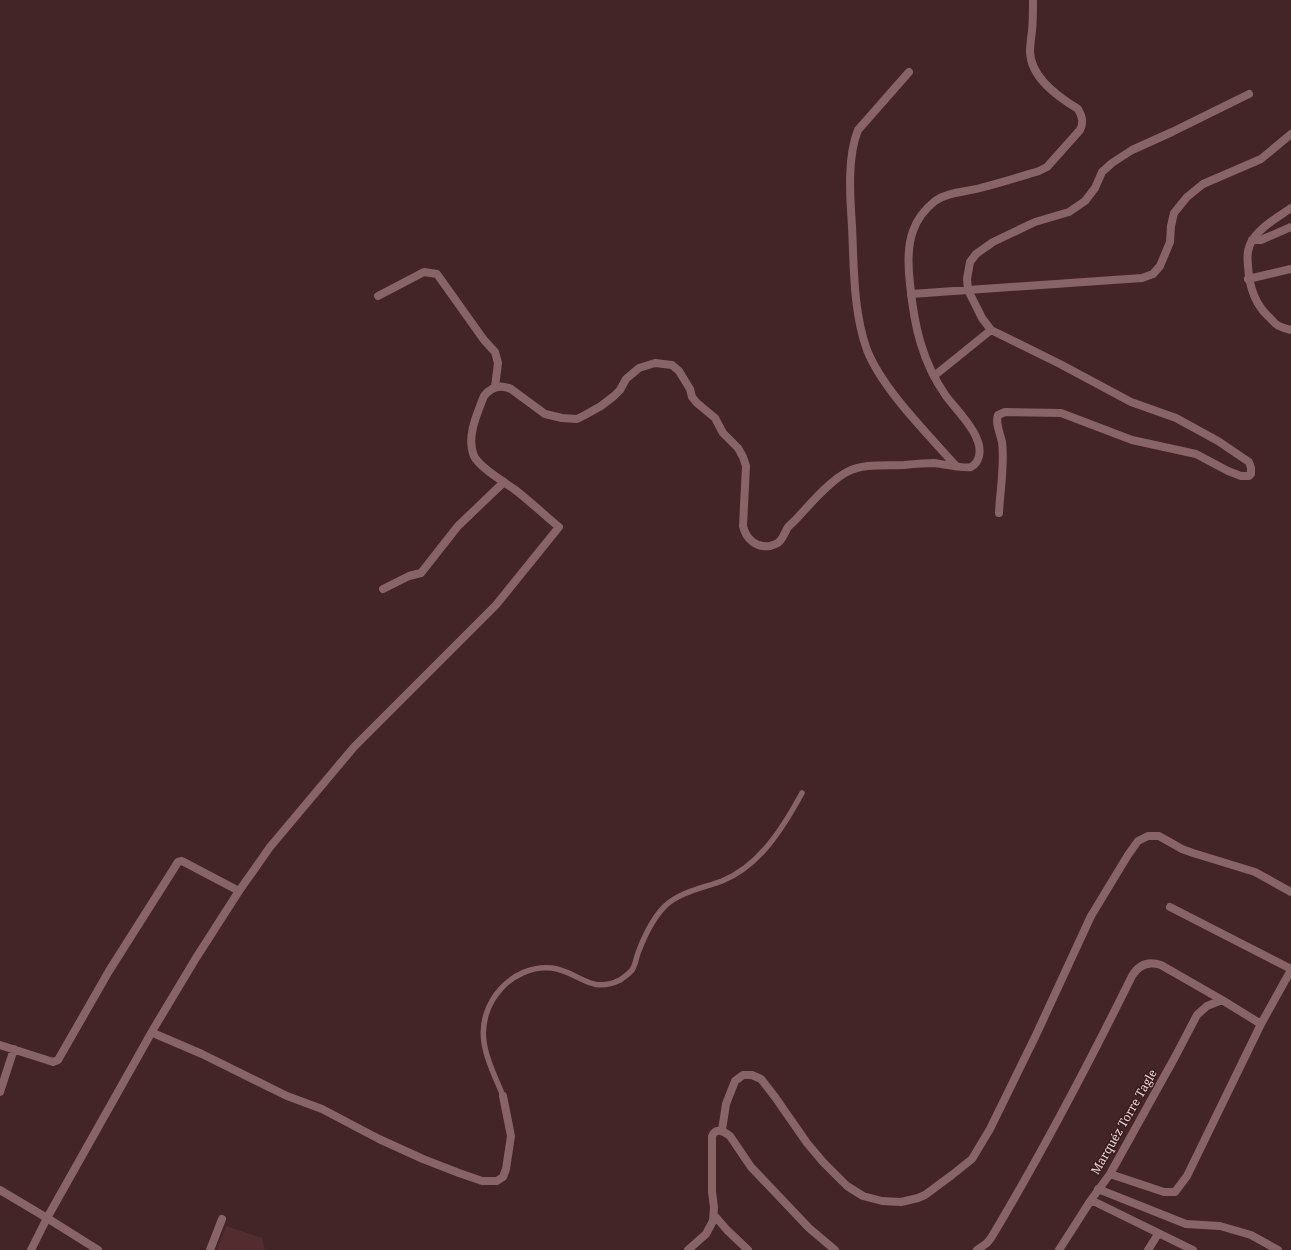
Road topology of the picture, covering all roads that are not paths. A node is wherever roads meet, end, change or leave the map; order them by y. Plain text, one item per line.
1 (1033, 0) edge
2 (909, 72) dead end
3 (1249, 94) dead end
4 (1291, 134) edge
5 (1291, 208) edge
6 (1291, 227) edge
7 (1252, 240) junction
8 (1291, 269) edge
9 (1248, 279) junction
10 (968, 290) junction
11 (911, 294) junction
12 (378, 296) dead end
13 (991, 330) junction
14 (1291, 330) edge
15 (934, 376) junction
16 (495, 387) junction
17 (956, 466) junction
18 (504, 482) junction
19 (999, 513) dead end
20 (383, 589) dead end
21 (802, 793) dead end
22 (239, 891) junction
23 (1291, 892) edge
24 (1170, 908) dead end
25 (1291, 969) edge
26 (1222, 1000) junction
27 (1261, 1024) junction
28 (153, 1033) junction
29 (0, 1045) edge
30 (14, 1049) junction
31 (0, 1092) edge
32 (503, 1096) joint
33 (722, 1130) junction
34 (1110, 1174) junction
35 (1098, 1189) junction
36 (0, 1190) edge
37 (1091, 1200) junction
38 (714, 1215) junction
39 (47, 1218) junction
40 (222, 1219) dead end
41 (1158, 1234) junction
42 (31, 1250) edge
43 (98, 1250) edge
44 (210, 1250) edge
45 (688, 1250) edge
46 (748, 1250) edge
47 (835, 1250) edge
48 (977, 1250) edge
49 (1060, 1250) edge
50 (1148, 1250) edge
51 (1193, 1250) edge
52 (1278, 1250) edge

1 - 11 street
2 - 17 street
3 - 10 street
4 - 10 street
5 - 7 street
6 - 7 street
7 - 9 street
8 - 9 street
9 - 14 street
10 - 11 street
10 - 13 street
11 - 15 street
12 - 16 street
13 - 15 street
13 - 19 street
15 - 17 street
16 - 17 street
16 - 18 street
18 - 20 street
18 - 22 street
21 - 32 lane
22 - 28 street
22 - 30 street
23 - 33 street
24 - 25 street
25 - 27 street
26 - 27 street
26 - 34 street, Marquéz Torre Tagle
26 - 48 street
27 - 34 street
28 - 32 street
28 - 39 street
29 - 30 street
30 - 31 street
33 - 38 street
33 - 47 street
34 - 35 street, Marquéz Torre Tagle
35 - 37 street, Marquéz Torre Tagle
35 - 52 street
36 - 39 street
37 - 41 street
37 - 49 street, Marquéz Torre Tagle
38 - 45 street
38 - 46 street
39 - 42 street
39 - 43 street
40 - 44 street
41 - 50 street
41 - 51 street

